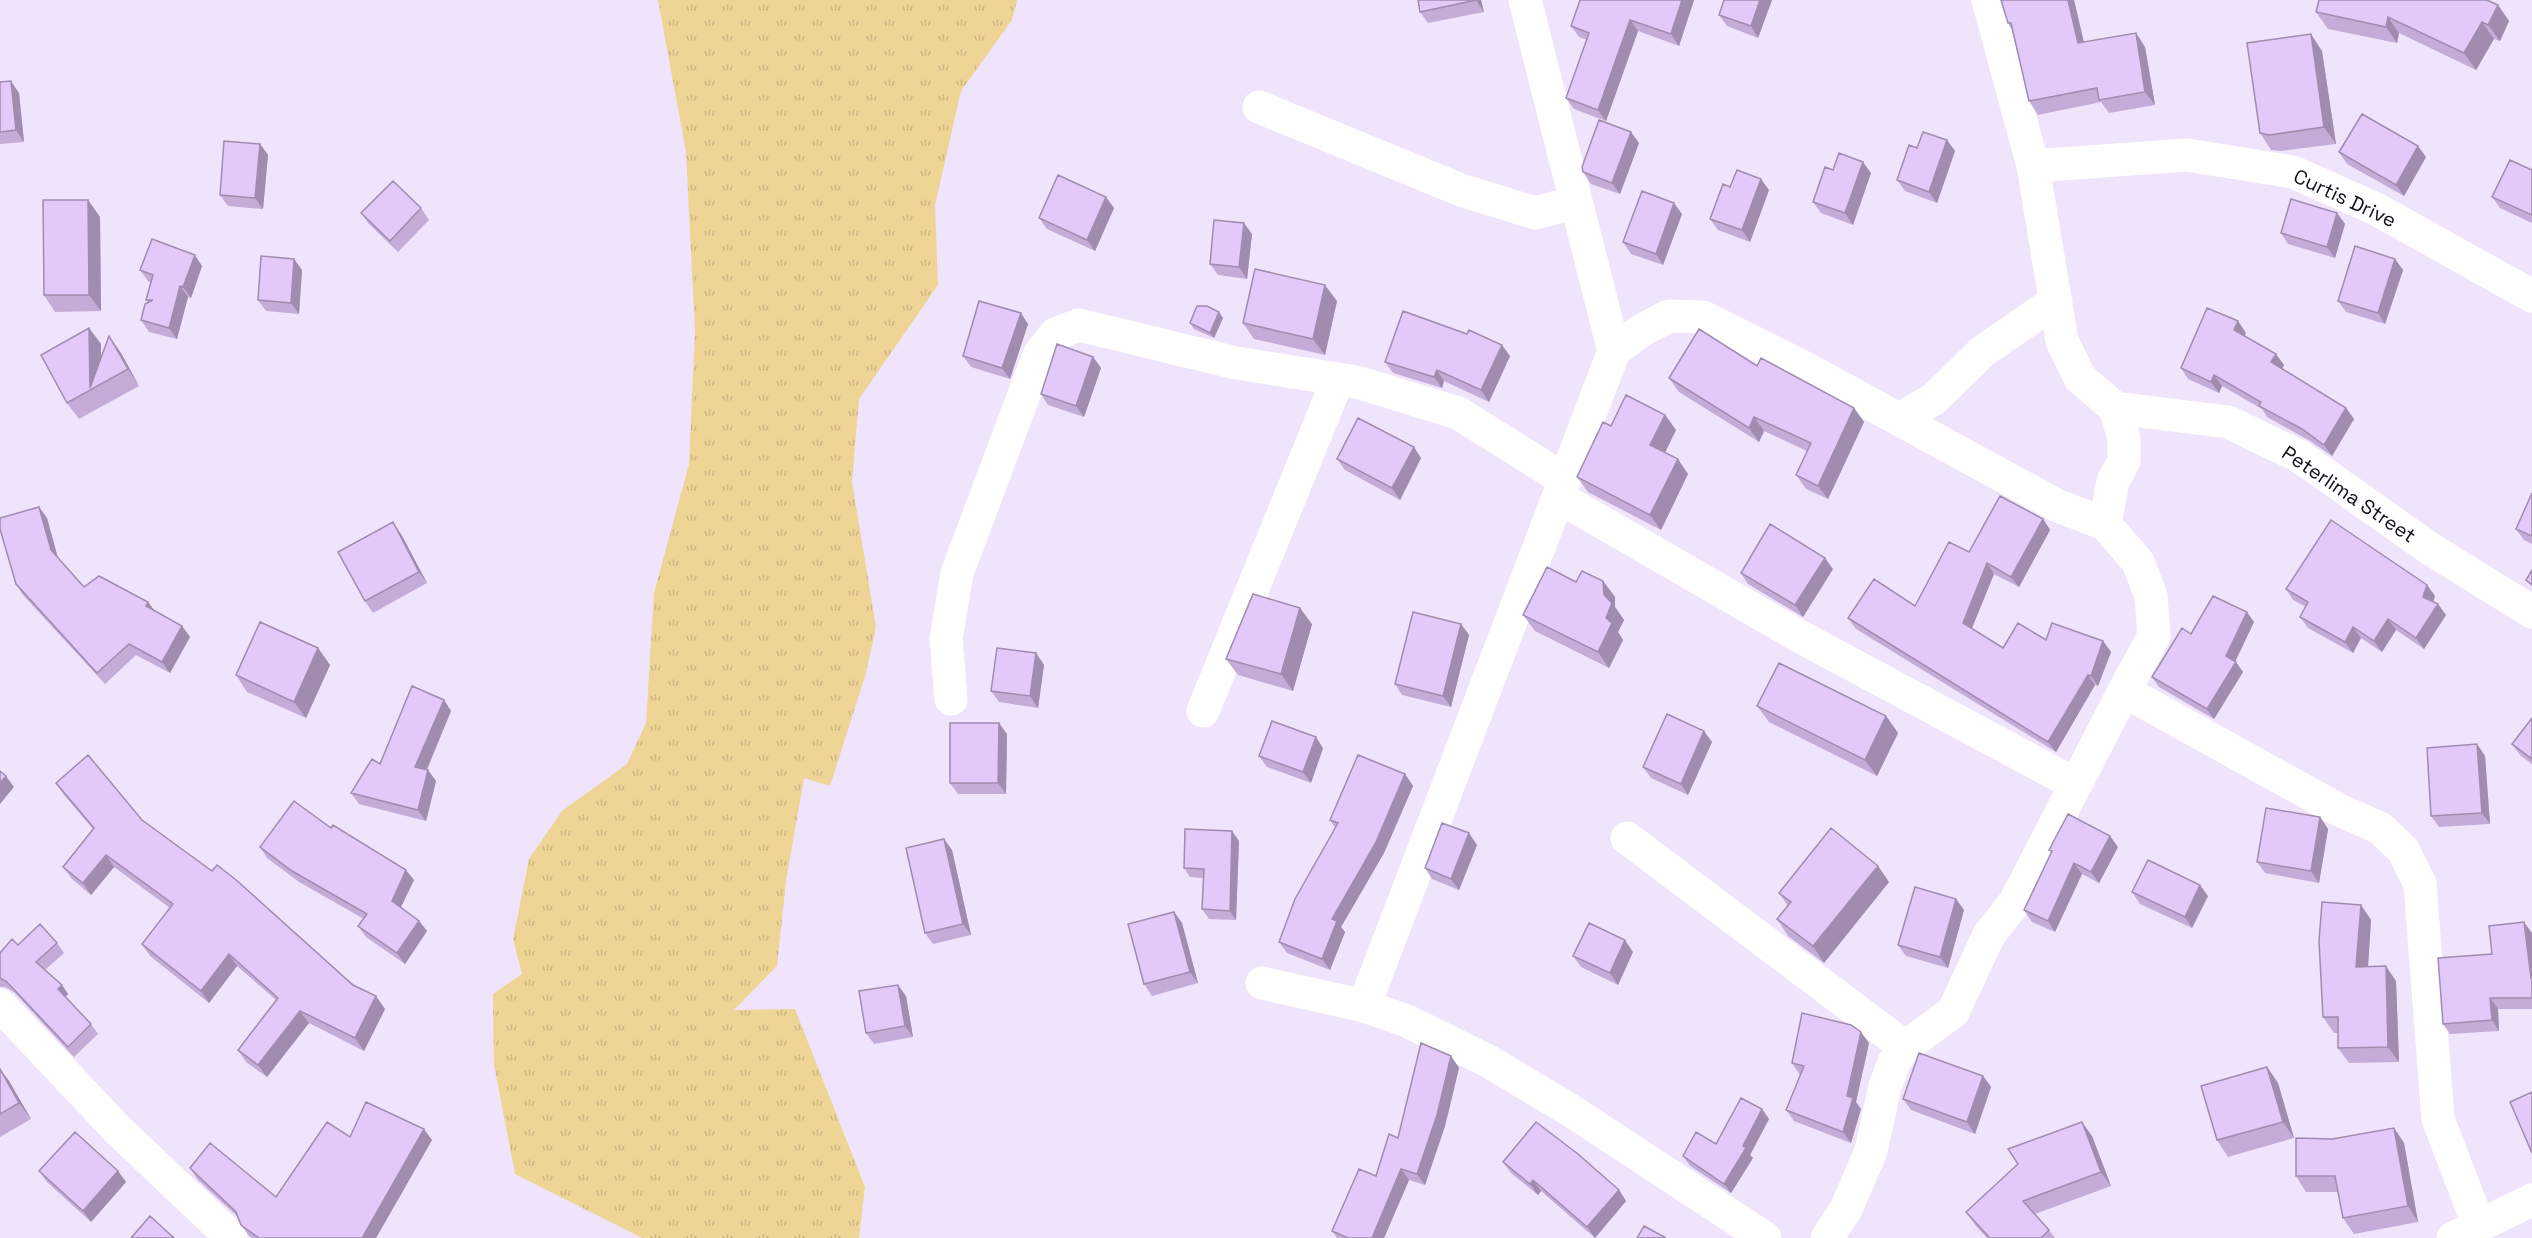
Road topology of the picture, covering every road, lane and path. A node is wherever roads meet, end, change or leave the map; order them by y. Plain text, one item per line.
1 (1525, 0) edge
2 (1988, 0) edge
3 (1259, 107) dead end
4 (2033, 166) junction
5 (1576, 202) junction
6 (2532, 296) edge
7 (2056, 301) junction
8 (1614, 351) junction
9 (1338, 379) junction
10 (2115, 408) junction
11 (1899, 419) junction
12 (1563, 489) junction
13 (2105, 524) junction
14 (2532, 612) edge
15 (2124, 691) junction
16 (951, 699) dead end
17 (1203, 711) dead end
18 (2075, 784) junction
19 (1627, 838) dead end
20 (1262, 983) dead end
21 (0, 1005) edge
22 (1364, 1006) junction
23 (1905, 1047) junction
24 (2532, 1200) edge
25 (2466, 1232) edge
26 (231, 1237) edge
27 (1765, 1238) edge
28 (1827, 1238) edge

1 - 5 street
2 - 4 street
3 - 5 street
4 - 6 street, Curtis Drive
4 - 7 street
5 - 8 street
7 - 10 street
7 - 11 street
8 - 11 street
8 - 12 street
9 - 12 street
9 - 16 street
9 - 17 street
10 - 13 street
10 - 14 street, Peterlima Street
11 - 13 street
12 - 18 street
12 - 22 street
13 - 15 street
15 - 18 street
15 - 25 street
18 - 23 street
19 - 23 street
20 - 22 street
21 - 26 street
22 - 27 street
23 - 28 street
24 - 25 street

